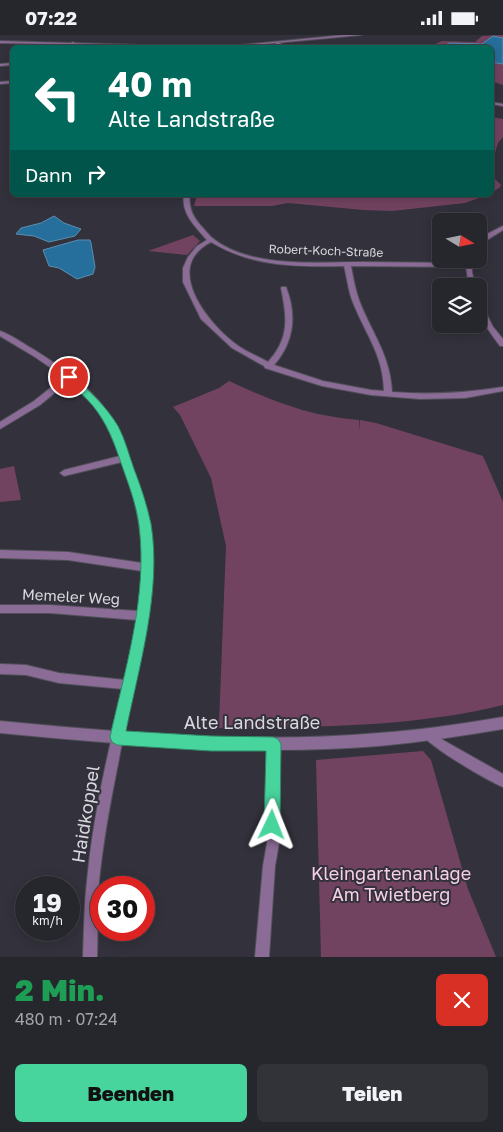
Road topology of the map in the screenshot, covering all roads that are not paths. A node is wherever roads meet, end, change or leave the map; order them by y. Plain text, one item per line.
1 (349, 35) edge
2 (358, 35) edge
3 (0, 42) edge
4 (277, 43) junction
5 (72, 45) edge
6 (249, 45) edge
7 (281, 45) edge
8 (187, 197) edge
9 (503, 227) edge
10 (488, 236) edge
11 (211, 240) junction
12 (432, 263) edge
13 (348, 264) junction
14 (284, 288) dead end
15 (487, 321) edge
16 (0, 333) edge
17 (503, 344) edge
18 (268, 366) junction
19 (69, 377) junction
20 (503, 389) edge
21 (388, 394) junction
22 (0, 415) edge
23 (4, 424) edge
24 (125, 458) junction
25 (64, 473) dead end
26 (0, 554) edge
27 (147, 568) junction
28 (0, 609) edge
29 (142, 616) junction
30 (0, 669) edge
31 (129, 685) junction
32 (503, 723) edge
33 (0, 727) edge
34 (428, 734) junction
35 (117, 737) junction
36 (273, 744) junction
37 (503, 781) edge
38 (90, 957) edge
39 (262, 957) edge

1 - 2 street
1 - 4 street
3 - 5 street
4 - 6 street
4 - 7 street
8 - 11 street, Robert-Koch-Straße
9 - 10 street
11 - 13 street, Robert-Koch-Straße
11 - 18 street
12 - 13 street, Robert-Koch-Straße
13 - 21 street
14 - 18 street
15 - 17 street
16 - 19 street, Haidkoppel
18 - 21 street
19 - 23 street
19 - 24 street, Haidkoppel
20 - 21 street
22 - 23 street
24 - 25 street
24 - 27 street, Haidkoppel
26 - 27 street
27 - 29 street, Haidkoppel
28 - 29 street, Memeler Weg
29 - 31 street, Haidkoppel
30 - 31 street
31 - 35 street, Haidkoppel
32 - 34 street, Alte Landstraße
33 - 35 street, Alte Landstraße
34 - 36 street, Alte Landstraße
34 - 37 street
35 - 36 street, Alte Landstraße
35 - 38 street, Haidkoppel
36 - 39 street

